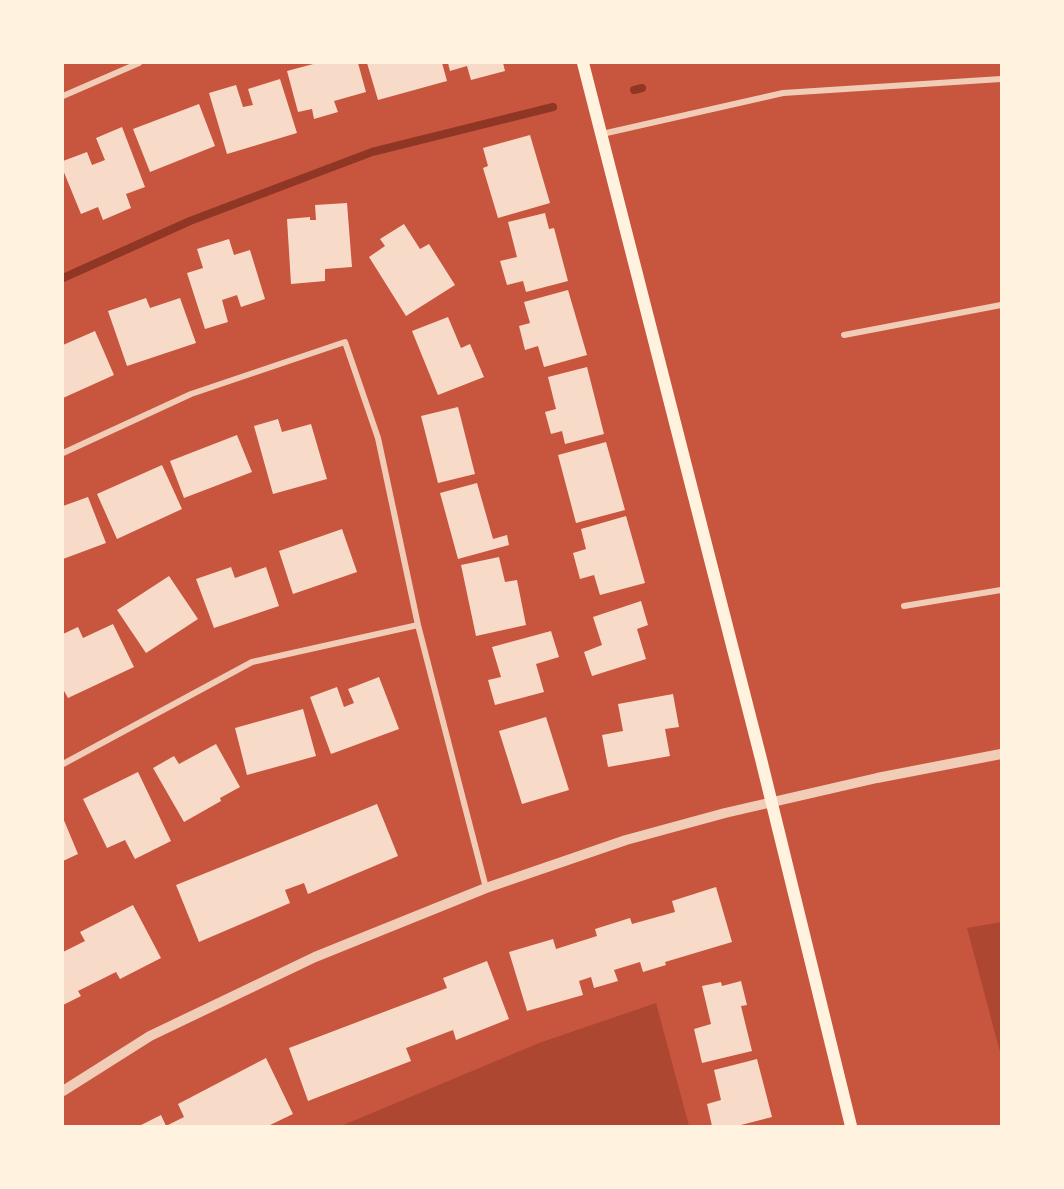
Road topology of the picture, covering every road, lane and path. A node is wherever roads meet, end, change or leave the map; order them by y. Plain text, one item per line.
1 (139, 63) edge
2 (583, 63) edge
3 (1001, 79) edge
4 (63, 96) edge
5 (601, 134) junction
6 (1001, 305) edge
7 (843, 335) dead end
8 (63, 453) edge
9 (1001, 590) edge
10 (904, 606) dead end
11 (418, 625) junction
12 (1001, 754) edge
13 (63, 764) edge
14 (771, 803) junction
15 (486, 888) junction
16 (63, 1091) edge
17 (851, 1126) edge

1 - 4 street
2 - 5 main road
3 - 5 street
5 - 14 main road
6 - 7 street
8 - 11 street
9 - 10 street
11 - 13 street
11 - 15 street
12 - 14 street
14 - 15 street
14 - 17 main road
15 - 16 street

